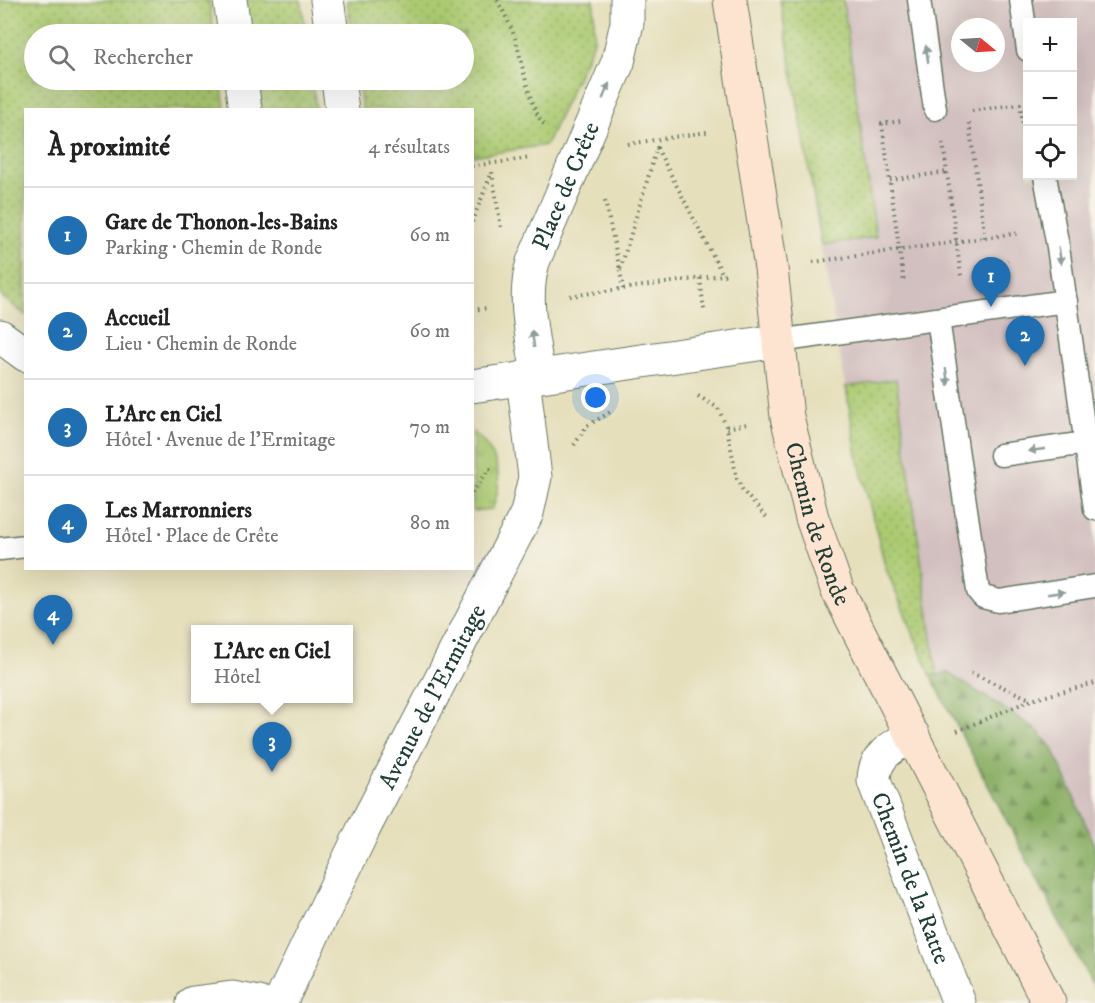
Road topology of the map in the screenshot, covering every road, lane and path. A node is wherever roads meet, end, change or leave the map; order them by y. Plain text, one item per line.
1 (230, 0) edge
2 (327, 0) edge
3 (497, 0) edge
4 (627, 0) edge
5 (730, 0) edge
6 (919, 0) edge
7 (1021, 0) edge
8 (1024, 18) edge
9 (234, 24) edge
10 (331, 24) edge
11 (242, 90) edge
12 (339, 90) edge
13 (245, 108) edge
14 (342, 108) edge
15 (935, 109) dead end
16 (905, 120) dead end
17 (749, 126) junction
18 (1023, 126) edge
19 (553, 131) dead end
20 (942, 138) dead end
21 (656, 140) junction
22 (657, 148) junction
23 (588, 154) junction
24 (491, 163) dead end
25 (492, 172) dead end
26 (947, 172) junction
27 (890, 180) junction
28 (1046, 180) edge
29 (1020, 232) dead end
30 (985, 238) junction
31 (956, 241) junction
32 (900, 250) junction
33 (1008, 260) dead end
34 (771, 268) junction
35 (620, 270) junction
36 (988, 272) dead end
37 (723, 275) junction
38 (961, 276) dead end
39 (904, 283) dead end
40 (622, 289) junction
41 (575, 295) dead end
42 (1066, 301) junction
43 (485, 309) dead end
44 (474, 310) edge
45 (939, 319) junction
46 (0, 336) edge
47 (778, 341) junction
48 (24, 354) edge
49 (530, 377) junction
50 (474, 386) edge
51 (687, 395) dead end
52 (619, 409) dead end
53 (727, 428) dead end
54 (1086, 443) junction
55 (574, 454) dead end
56 (1001, 455) dead end
57 (1095, 509) edge
58 (24, 546) edge
59 (0, 549) edge
60 (1095, 586) edge
61 (971, 674) dead end
62 (1095, 683) edge
63 (1031, 700) junction
64 (958, 730) dead end
65 (912, 735) junction
66 (193, 1003) edge
67 (259, 1003) edge
68 (280, 1003) edge
69 (959, 1003) edge
70 (1049, 1003) edge

1 - 9 street
2 - 10 street
3 - 19 path
23 -> 4 street, Place de Crête
5 - 17 main road, Chemin de Ronde
15 -> 6 lane
7 - 8 lane
11 - 13 street
12 - 14 street
16 - 27 path
17 - 21 path
17 - 34 main road, Chemin de Ronde
18 - 30 path
20 - 26 path
21 - 22 path
21 - 23 path
22 - 35 path
22 - 37 path
23 - 35 path
49 -> 23 street, Place de Crête
24 - 25 path
26 - 27 path
26 - 31 path
27 - 32 path
28 -> 42 lane
29 - 30 path
30 - 31 path
31 - 32 path
31 - 38 path
32 - 34 path
32 - 39 path
33 - 36 path
34 - 37 path
34 - 47 main road, Chemin de Ronde
35 - 40 path
37 - 40 path
40 - 41 path
42 - 45 lane
42 - 54 lane
43 - 44 path
45 - 47 lane
45 -> 60 lane
46 - 48 street
47 - 49 street
47 - 65 main road, Chemin de Ronde
49 - 50 street
49 - 68 street, Avenue de l'Ermitage
51 - 53 path
52 - 55 path
54 -> 56 lane
54 - 57 lane
58 - 59 lane
61 - 63 path
62 - 63 path
63 - 64 path
65 - 69 street, Chemin de la Ratte
65 - 70 main road, Chemin de Ronde
66 - 67 street

